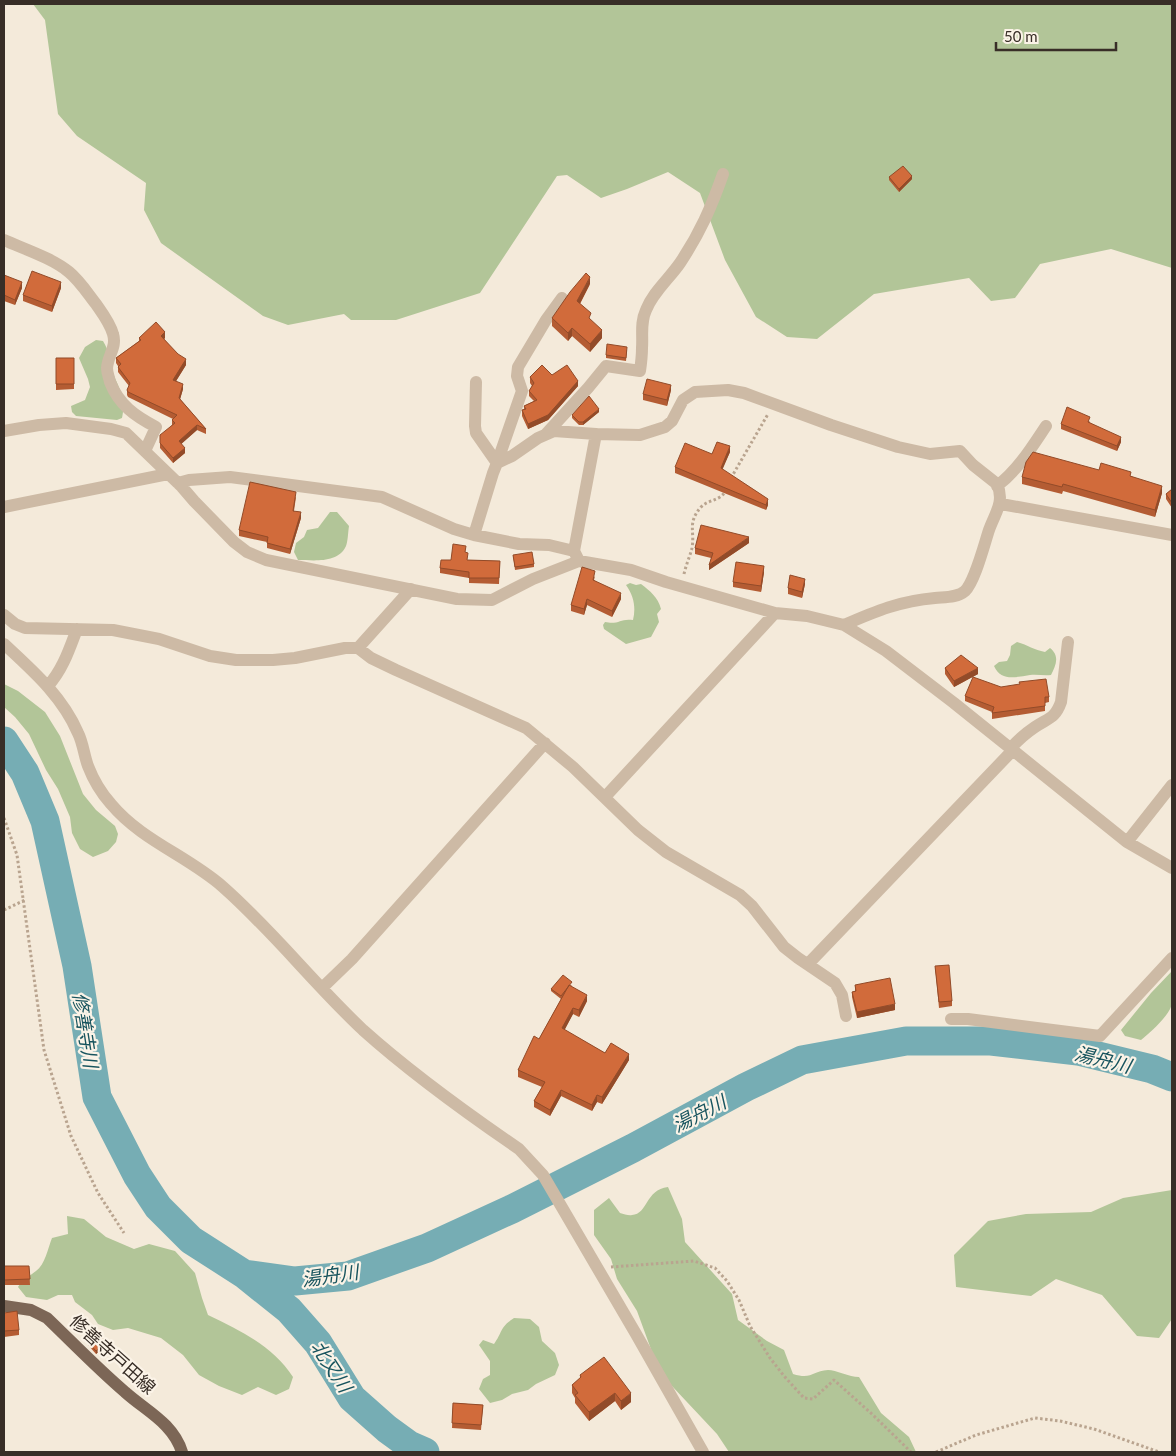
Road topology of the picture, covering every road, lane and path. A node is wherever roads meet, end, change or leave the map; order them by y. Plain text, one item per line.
1 (723, 174) dead end
2 (4, 240) edge
3 (562, 298) dead end
4 (476, 382) dead end
5 (774, 404) junction
6 (1046, 426) dead end
7 (4, 431) edge
8 (546, 434) junction
9 (596, 434) junction
10 (145, 451) junction
11 (497, 463) junction
12 (168, 474) junction
13 (178, 483) junction
14 (1001, 483) junction
15 (1001, 504) junction
16 (4, 507) edge
17 (474, 535) junction
18 (1172, 535) edge
19 (576, 556) junction
20 (680, 586) junction
21 (411, 590) junction
22 (775, 613) junction
23 (4, 615) edge
24 (844, 625) junction
25 (77, 629) junction
26 (1068, 642) dead end
27 (4, 644) edge
28 (358, 648) junction
29 (48, 686) junction
30 (544, 743) junction
31 (1012, 750) junction
32 (1172, 785) edge
33 (605, 797) junction
34 (4, 818) edge
35 (1127, 842) junction
36 (1172, 868) edge
37 (25, 900) junction
38 (4, 910) edge
39 (1172, 958) edge
40 (808, 964) junction
41 (322, 988) junction
42 (846, 1016) dead end
43 (951, 1019) dead end
44 (124, 1233) dead end
45 (598, 1268) junction
46 (4, 1306) edge
47 (182, 1452) edge
48 (703, 1452) edge
49 (911, 1452) edge
50 (936, 1452) edge
51 (1159, 1452) edge

1 - 8 street
2 - 10 street
3 - 11 street
4 - 11 street
5 - 9 street
5 - 14 street
5 - 20 path
6 - 14 street
7 - 10 street
8 - 9 street
8 - 11 street
9 - 19 street
10 - 12 street
11 - 17 street
12 - 13 street
12 - 16 street
13 - 17 street
13 - 21 street
14 - 15 street
15 - 18 street
15 - 24 street
17 - 19 street
19 - 20 street
19 - 21 street
20 - 22 street
21 - 28 street
22 - 24 street
22 - 33 street
23 - 25 street
24 - 31 street
25 - 28 street
25 - 29 street
26 - 31 street
27 - 29 street
28 - 30 street
29 - 41 street
30 - 33 street
30 - 41 street
31 - 35 street
31 - 40 street
32 - 35 street
33 - 40 street
34 - 37 path
35 - 36 street
37 - 38 path
37 - 44 path
39 - 43 street
40 - 42 street
41 - 45 street
45 - 48 street
45 - 49 path
46 - 47 main road, 修善寺戸田線
50 - 51 path

